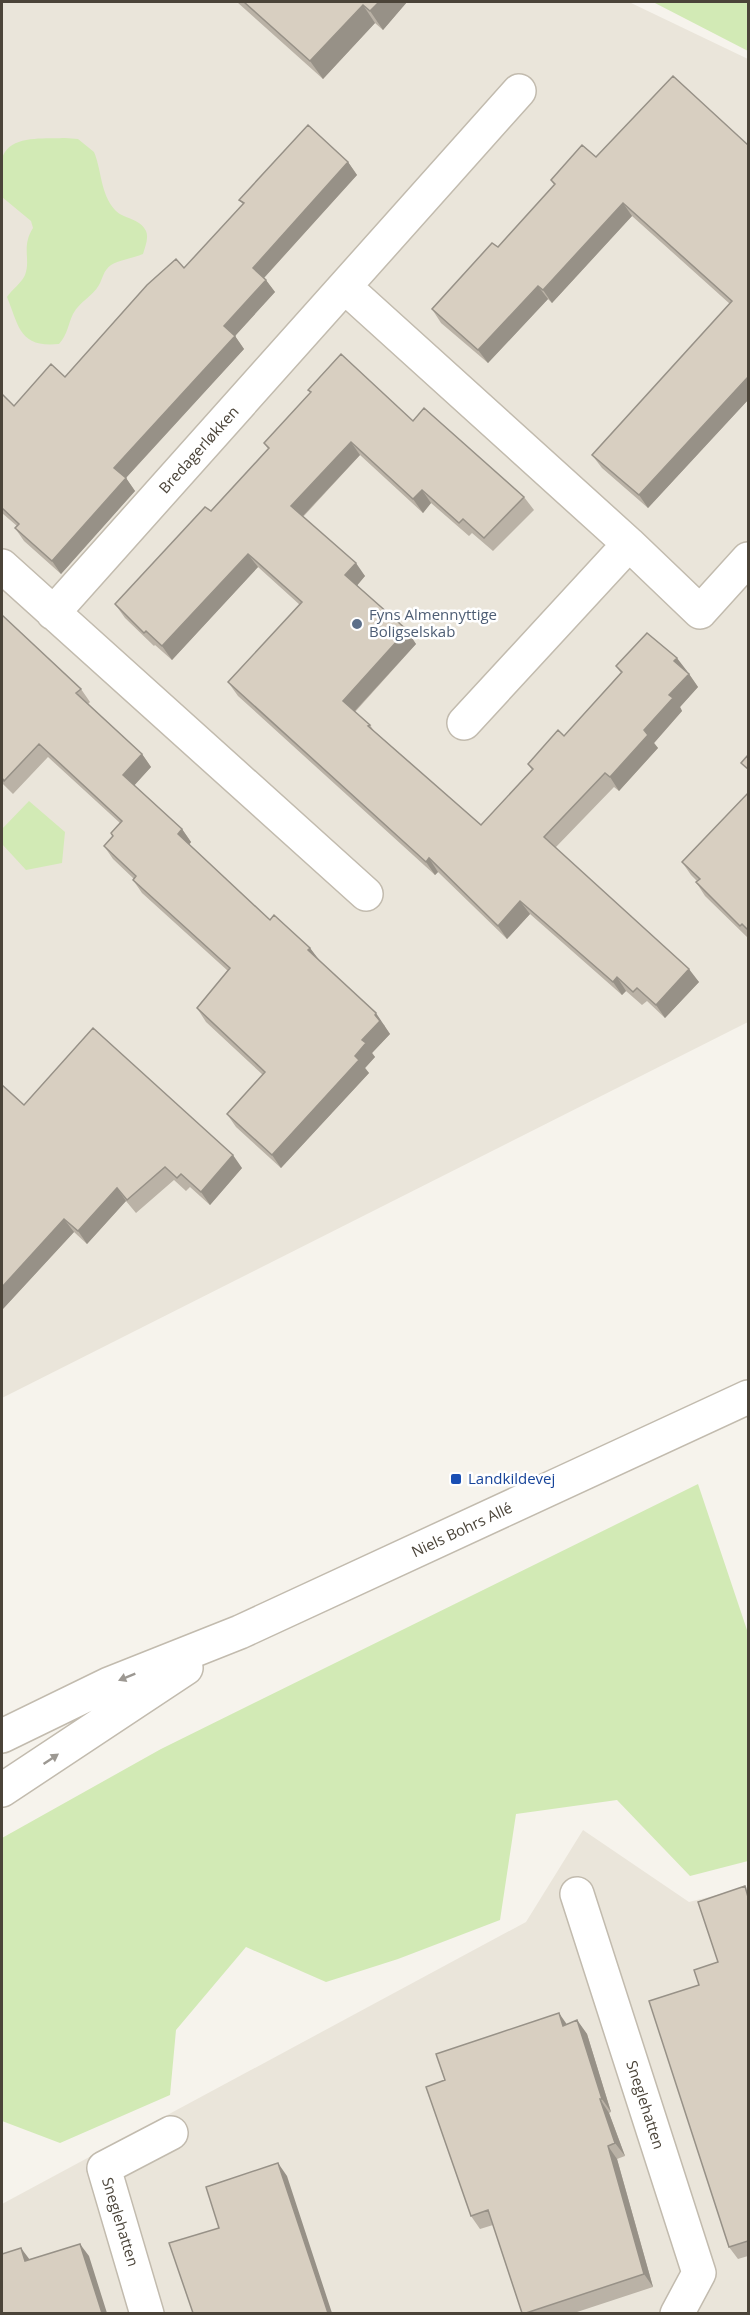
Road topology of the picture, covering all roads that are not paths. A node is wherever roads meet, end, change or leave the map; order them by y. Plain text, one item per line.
1 (519, 91) dead end
2 (345, 287) junction
3 (630, 544) junction
4 (748, 558) edge
5 (2, 566) edge
6 (53, 613) junction
7 (465, 723) dead end
8 (366, 894) dead end
9 (748, 1397) edge
10 (240, 1632) junction
11 (2, 1736) edge
12 (2, 1790) edge
13 (577, 1894) dead end
14 (171, 2133) dead end
15 (147, 2313) edge
16 (677, 2313) edge

1 - 2 street, Bredagerløkken
2 - 3 street
2 - 6 street, Bredagerløkken
3 - 4 street
3 - 7 street
5 - 6 street
6 - 8 street
9 - 10 street, Niels Bohrs Allé
10 -> 11 street, Niels Bohrs Allé
12 -> 10 street, Niels Bohrs Allé
13 - 16 street, Sneglehatten
14 - 15 street, Sneglehatten

